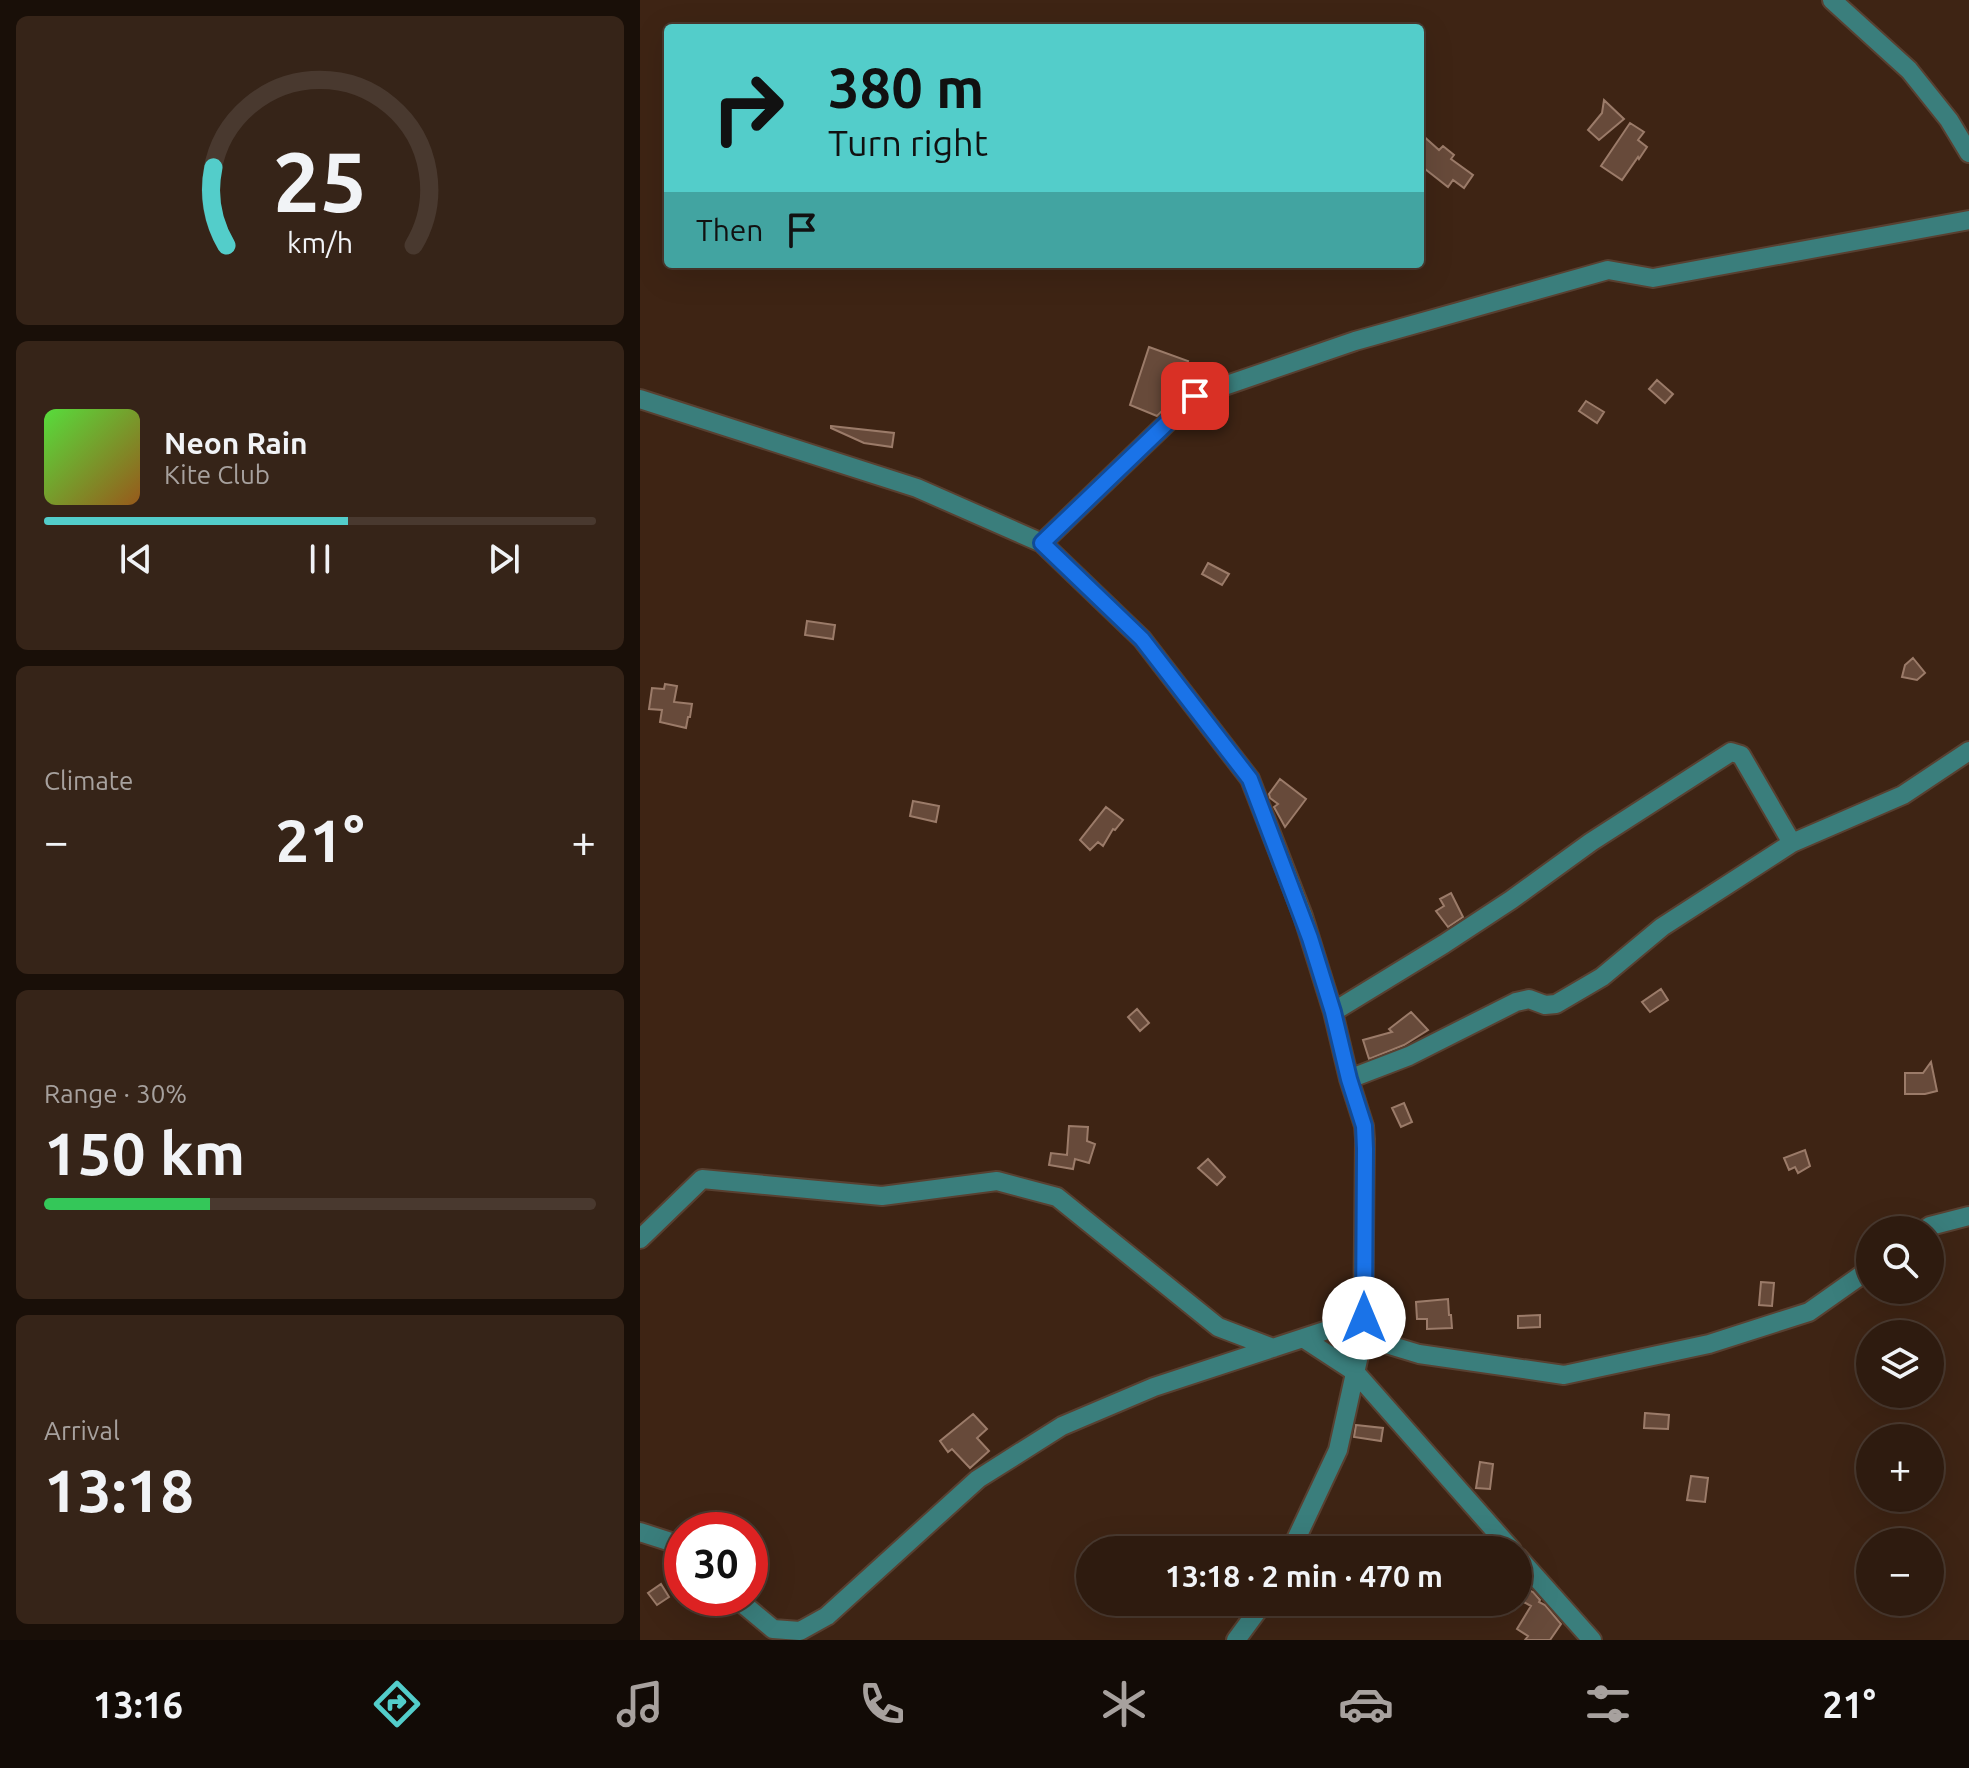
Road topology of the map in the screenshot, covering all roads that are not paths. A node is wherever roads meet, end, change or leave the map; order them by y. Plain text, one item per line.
1 (1832, 0) edge
2 (1969, 153) edge
3 (1969, 220) edge
4 (640, 399) edge
5 (1042, 543) junction
6 (1969, 751) edge
7 (1792, 843) junction
8 (1333, 1012) junction
9 (1349, 1079) junction
10 (1969, 1216) edge
11 (1944, 1222) edge
12 (640, 1239) edge
13 (1856, 1279) edge
14 (1364, 1318) junction
15 (1363, 1337) junction
16 (1303, 1338) junction
17 (1273, 1348) junction
18 (1355, 1372) junction
19 (640, 1532) edge
20 (1298, 1536) edge
21 (1500, 1536) edge
22 (664, 1540) edge
23 (1532, 1573) edge
24 (757, 1616) edge
25 (1254, 1616) edge
26 (1236, 1640) edge
27 (1592, 1640) edge

1 - 2 street
3 - 5 street
4 - 5 street
5 - 8 street
6 - 7 street
7 - 8 street
7 - 9 street
8 - 9 street
9 - 14 street
10 - 11 street
12 - 17 street
13 - 15 street
14 - 15 street
14 - 16 street
15 - 18 street
16 - 17 street
16 - 18 street
17 - 24 street
18 - 20 street
18 - 21 street
19 - 22 street
23 - 27 street
25 - 26 street

